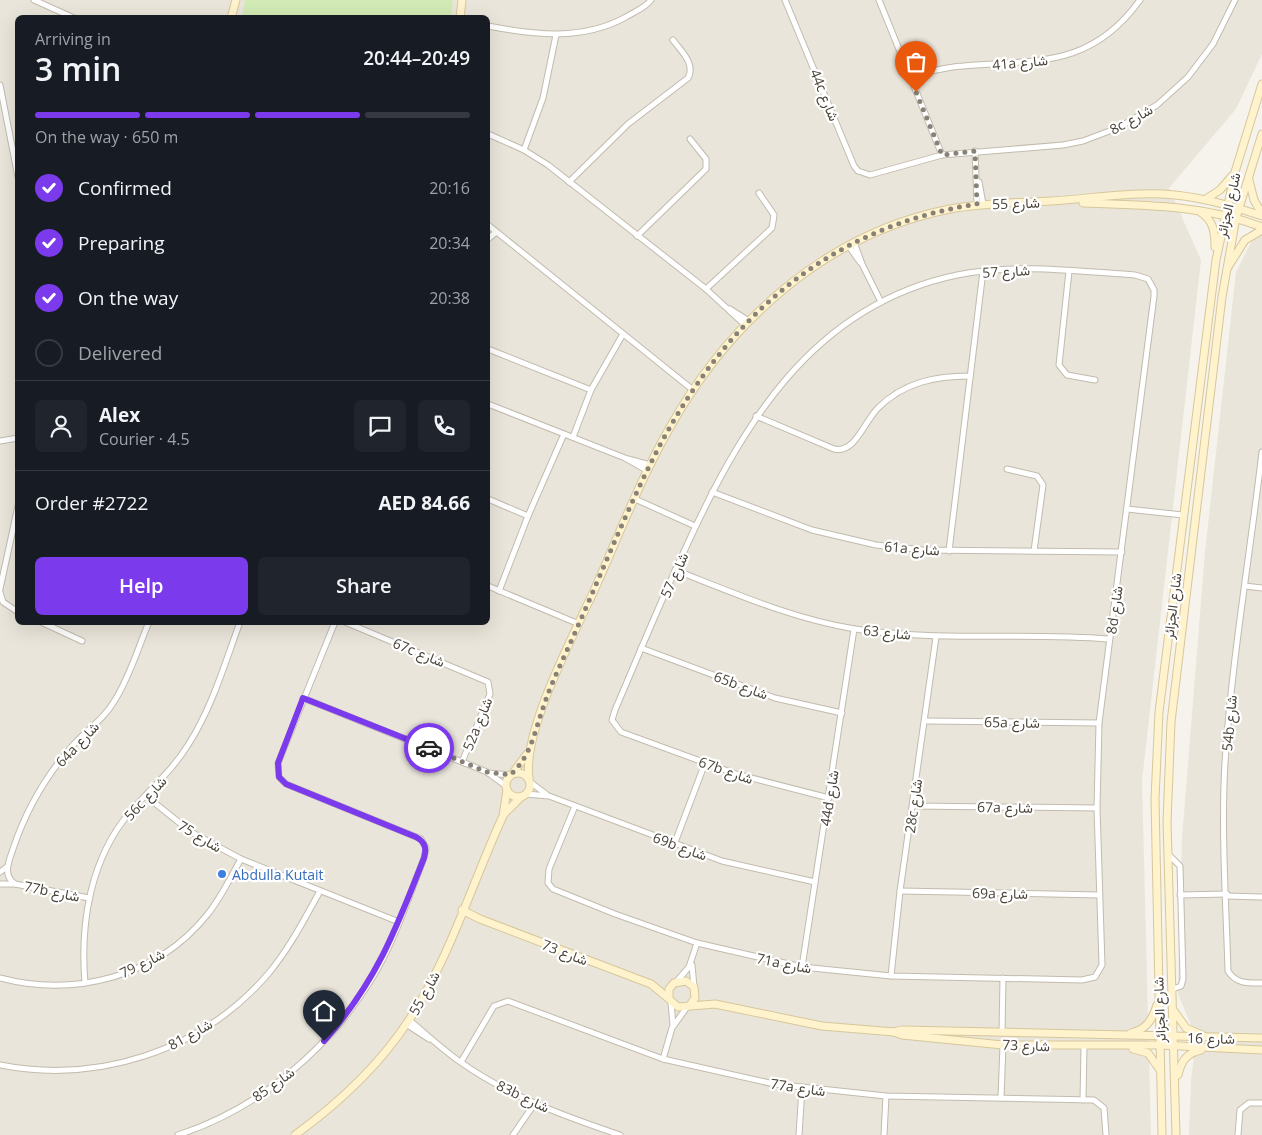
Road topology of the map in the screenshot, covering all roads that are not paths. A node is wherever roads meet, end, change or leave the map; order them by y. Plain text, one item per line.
1 (34, 0) edge
2 (236, 0) edge
3 (462, 0) edge
4 (651, 0) edge
5 (785, 0) edge
6 (879, 0) edge
7 (1140, 0) edge
8 (1235, 0) edge
9 (67, 15) edge
10 (232, 15) edge
11 (460, 15) edge
12 (490, 26) edge
13 (556, 35) junction
14 (674, 40) dead end
15 (910, 76) junction
16 (1262, 84) edge
17 (0, 85) edge
18 (1262, 134) edge
19 (490, 135) edge
20 (690, 139) dead end
21 (524, 150) junction
22 (975, 151) junction
23 (942, 155) junction
24 (15, 162) edge
25 (1235, 172) junction
26 (876, 173) joint
27 (1248, 177) junction
28 (569, 182) junction
29 (759, 193) dead end
30 (1206, 199) junction
31 (1052, 201) junction
32 (980, 204) junction
33 (1227, 204) junction
34 (1239, 207) junction
35 (1194, 208) junction
36 (1225, 214) junction
37 (1262, 215) edge
38 (1236, 218) junction
39 (490, 227) edge
40 (1262, 228) edge
41 (495, 233) junction
42 (637, 236) junction
43 (490, 237) edge
44 (851, 243) junction
45 (1216, 260) junction
46 (1228, 268) junction
47 (983, 271) junction
48 (1069, 271) junction
49 (1135, 275) joint
50 (706, 289) junction
51 (881, 302) junction
52 (747, 323) junction
53 (623, 334) junction
54 (490, 350) edge
55 (970, 376) junction
56 (1095, 380) dead end
57 (590, 390) junction
58 (693, 390) junction
59 (490, 405) edge
60 (756, 416) junction
61 (564, 434) junction
62 (574, 437) junction
63 (15, 438) edge
64 (0, 441) edge
65 (1262, 452) edge
66 (649, 468) junction
67 (1007, 469) dead end
68 (712, 492) junction
69 (635, 499) junction
70 (490, 501) edge
71 (1259, 502) edge
72 (1128, 508) junction
73 (528, 516) junction
74 (1183, 516) junction
75 (15, 520) edge
76 (695, 526) junction
77 (949, 550) junction
78 (1034, 551) junction
79 (1122, 552) junction
80 (675, 570) junction
81 (1245, 586) junction
82 (490, 587) edge
83 (1262, 588) edge
84 (0, 590) edge
85 (500, 591) junction
86 (15, 610) edge
87 (579, 624) junction
88 (48, 625) edge
89 (56, 625) edge
90 (148, 625) edge
91 (239, 625) edge
92 (334, 625) edge
93 (352, 625) edge
94 (55, 628) junction
95 (854, 629) junction
96 (936, 637) junction
97 (1109, 640) junction
98 (82, 641) dead end
99 (641, 648) junction
100 (490, 686) joint
101 (303, 698) junction
102 (842, 713) junction
103 (925, 721) junction
104 (1099, 723) junction
105 (626, 734) joint
106 (529, 751) junction
107 (462, 762) junction
108 (706, 763) junction
109 (487, 772) junction
110 (511, 774) junction
111 (530, 780) junction
112 (506, 788) junction
113 (524, 795) junction
114 (146, 796) junction
115 (549, 796) junction
116 (829, 798) junction
117 (574, 806) junction
118 (913, 806) junction
119 (1097, 808) junction
120 (503, 816) junction
121 (674, 845) junction
122 (1168, 854) junction
123 (241, 859) junction
124 (7, 867) junction
125 (0, 872) edge
126 (815, 882) junction
127 (0, 884) edge
128 (14, 884) junction
129 (320, 890) junction
130 (900, 892) junction
131 (1099, 895) junction
132 (1180, 895) junction
133 (1226, 895) junction
134 (1262, 897) edge
135 (89, 898) junction
136 (461, 912) junction
137 (399, 922) junction
138 (697, 943) junction
139 (1102, 958) joint
140 (692, 962) junction
141 (802, 967) junction
142 (892, 976) junction
143 (0, 978) edge
144 (1003, 978) junction
145 (674, 983) junction
146 (1262, 983) edge
147 (85, 984) junction
148 (651, 984) junction
149 (695, 988) junction
150 (1173, 989) junction
151 (1159, 1000) junction
152 (670, 1001) junction
153 (715, 1004) junction
154 (689, 1006) junction
155 (1173, 1009) junction
156 (408, 1022) junction
157 (672, 1028) junction
158 (894, 1032) junction
159 (1002, 1033) junction
160 (1122, 1035) junction
161 (1159, 1036) junction
162 (1174, 1037) junction
163 (1209, 1038) junction
164 (1262, 1038) edge
165 (1003, 1044) junction
166 (1160, 1045) junction
167 (1084, 1046) junction
168 (1118, 1046) junction
169 (1175, 1046) junction
170 (1215, 1049) junction
171 (1262, 1050) edge
172 (663, 1058) junction
173 (461, 1062) junction
174 (0, 1065) edge
175 (1161, 1073) junction
176 (1175, 1085) junction
177 (802, 1088) junction
178 (886, 1096) junction
179 (1002, 1098) junction
180 (1083, 1100) junction
181 (1262, 1103) edge
182 (535, 1104) junction
183 (178, 1135) edge
184 (295, 1135) edge
185 (513, 1135) edge
186 (620, 1135) edge
187 (799, 1135) edge
188 (884, 1135) edge
189 (1106, 1135) edge
190 (1162, 1135) edge
191 (1176, 1135) edge
192 (1238, 1135) edge

1 - 9 street
2 - 10 street
3 - 11 street
4 - 13 street
5 - 26 street, 44c شارع
6 - 15 street
7 - 15 street, 41a شارع
8 - 22 street, 8c شارع
12 - 13 street
13 - 21 street
14 - 28 street
15 - 23 street
16 - 25 street, شارع الجزائر
17 - 24 street
18 - 27 street, شارع الجزائر
19 - 21 street
20 - 42 street
21 - 28 street
22 - 23 street, 8c شارع
22 - 32 street
23 - 26 street, 8c شارع
25 - 30 street
25 - 33 street, شارع الجزائر
27 - 34 street, شارع الجزائر
27 - 37 street
28 - 42 street
29 - 50 street
30 - 31 street, شارع 55
30 - 33 street, شارع 55
31 - 32 street, شارع 55
31 - 35 street, شارع 55
32 - 44 street, شارع 55
33 - 34 street, شارع 55
33 - 36 street, شارع الجزائر
34 - 37 street, شارع 55
34 - 38 street, شارع الجزائر
35 - 36 street, شارع 55
35 - 45 street
36 - 38 street, شارع 55
36 - 45 street, شارع الجزائر
38 - 40 street, شارع 55
38 - 46 street, شارع الجزائر
39 - 41 street
40 - 46 street
41 - 43 street
41 - 53 street
42 - 50 street
44 - 51 street
44 - 52 street, شارع 55
45 - 74 street, شارع الجزائر
46 - 122 street, شارع الجزائر
47 - 48 street, شارع 57
47 - 51 street, شارع 57
47 - 55 street
48 - 49 street, شارع 57
48 - 56 street
49 - 72 street, 8d شارع
50 - 52 street
51 - 60 street, شارع 57
52 - 58 street, شارع 55
53 - 57 street
53 - 58 street
54 - 57 street
55 - 60 street
55 - 77 street
57 - 62 street
58 - 66 street, شارع 55
59 - 61 street
60 - 68 street, شارع 57
61 - 62 street
61 - 73 street
62 - 66 street
63 - 64 street
65 - 71 street, 54b شارع
66 - 69 street, شارع 55
67 - 78 street
68 - 76 street, شارع 57
68 - 77 street, 61a شارع
69 - 76 street
69 - 87 street, شارع 55
70 - 73 street
71 - 81 street, 54b شارع
72 - 74 street
72 - 79 street, 8d شارع
73 - 85 street
74 - 151 street, شارع الجزائر
75 - 84 street
76 - 80 street, شارع 57
77 - 78 street, 61a شارع
78 - 79 street, 61a شارع
79 - 97 street, 8d شارع
80 - 95 street, شارع 63
80 - 99 street, شارع 57
81 - 83 street
81 - 133 street, 54b شارع
82 - 85 street
84 - 86 street
85 - 87 street
87 - 106 street, شارع 55
88 - 94 street
89 - 94 street
90 - 124 street, 64a شارع
91 - 114 street, 56c شارع
92 - 101 street
93 - 100 street, 67c شارع
94 - 98 street
95 - 96 street, شارع 63
95 - 102 street, 44d شارع
96 - 97 street, شارع 63
96 - 103 street, 28c شارع
97 - 104 street, 8d شارع
99 - 102 street, 65b شارع
99 - 105 street, شارع 57
100 - 107 street, 52a شارع
101 - 107 street
101 - 137 street, شارع 85
102 - 116 street, 44d شارع
103 - 104 street, 65a شارع
103 - 118 street, 28c شارع
104 - 119 street, 8d شارع
105 - 108 street, 67b شارع
106 - 110 street, شارع 55
106 - 111 street, شارع 55
107 - 109 street
108 - 116 street, 67b شارع
108 - 121 street
109 - 110 street
109 - 112 street
110 - 111 street
110 - 112 street
111 - 113 street
111 - 115 street, 69b شارع
112 - 113 street
112 - 120 street, شارع 55
113 - 115 street, 69b شارع
113 - 120 street, شارع 55
114 - 123 street, شارع 75
114 - 135 street, 56c شارع
115 - 117 street, 69b شارع
116 - 126 street, 44d شارع
117 - 121 street, 69b شارع
117 - 138 street, 71a شارع
118 - 119 street, 67a شارع
118 - 130 street, 28c شارع
119 - 131 street, 8d شارع
120 - 136 street, شارع 55
121 - 126 street, 69b شارع
122 - 132 street
122 - 150 street, شارع الجزائر
123 - 129 street, شارع 75
123 - 147 street, شارع 79
124 - 125 street
124 - 128 street
126 - 141 street, 44d شارع
127 - 128 street
128 - 135 street, 77b شارع
129 - 137 street, شارع 75
129 - 174 street, شارع 81
130 - 131 street, 69a شارع
130 - 142 street, 28c شارع
131 - 139 street, 8d شارع
132 - 133 street
132 - 150 street
133 - 134 street
133 - 146 street, 54b شارع
135 - 147 street, 56c شارع
136 - 148 street, شارع 73
136 - 156 street, شارع 55
137 - 183 street, شارع 85
138 - 140 street
138 - 141 street, 71a شارع
139 - 144 street, 71a شارع
140 - 145 street
140 - 149 street
141 - 142 street, 71a شارع
142 - 144 street, 71a شارع
143 - 147 street, شارع 79
144 - 159 street
145 - 148 street, شارع 73
145 - 149 street
145 - 152 street
148 - 152 street, شارع 73
149 - 153 street, شارع 73
149 - 154 street
150 - 155 street, شارع الجزائر
151 - 160 street
151 - 161 street, شارع الجزائر
152 - 154 street
152 - 157 street
153 - 154 street, شارع 73
153 - 158 street, شارع 73
154 - 157 street
155 - 162 street, شارع الجزائر
155 - 163 street
156 - 173 street, 83b شارع
156 - 184 street, شارع 55
157 - 172 street
158 - 159 street, شارع 73
158 - 165 street, شارع 73
159 - 160 street, شارع 73
160 - 161 street, شارع 73
161 - 162 street, شارع 16
161 - 166 street, شارع الجزائر
162 - 163 street, شارع 16
162 - 169 street, شارع الجزائر
163 - 164 street, شارع 16
165 - 167 street, شارع 73
165 - 179 street
166 - 168 street, شارع 73
166 - 169 street, شارع 16
166 - 175 street, شارع الجزائر
167 - 168 street, شارع 73
167 - 180 street
168 - 175 street
169 - 170 street, شارع 16
169 - 176 street, شارع الجزائر
170 - 171 street, شارع 16
170 - 176 street
172 - 173 street, 77a شارع
172 - 177 street, 77a شارع
173 - 182 street, 83b شارع
175 - 190 street, شارع الجزائر
176 - 191 street, شارع الجزائر
177 - 178 street, 77a شارع
177 - 187 street
178 - 179 street, 77a شارع
178 - 188 street
179 - 180 street, 77a شارع
180 - 189 street, 77a شارع
181 - 192 street
182 - 185 street
182 - 186 street, 83b شارع

